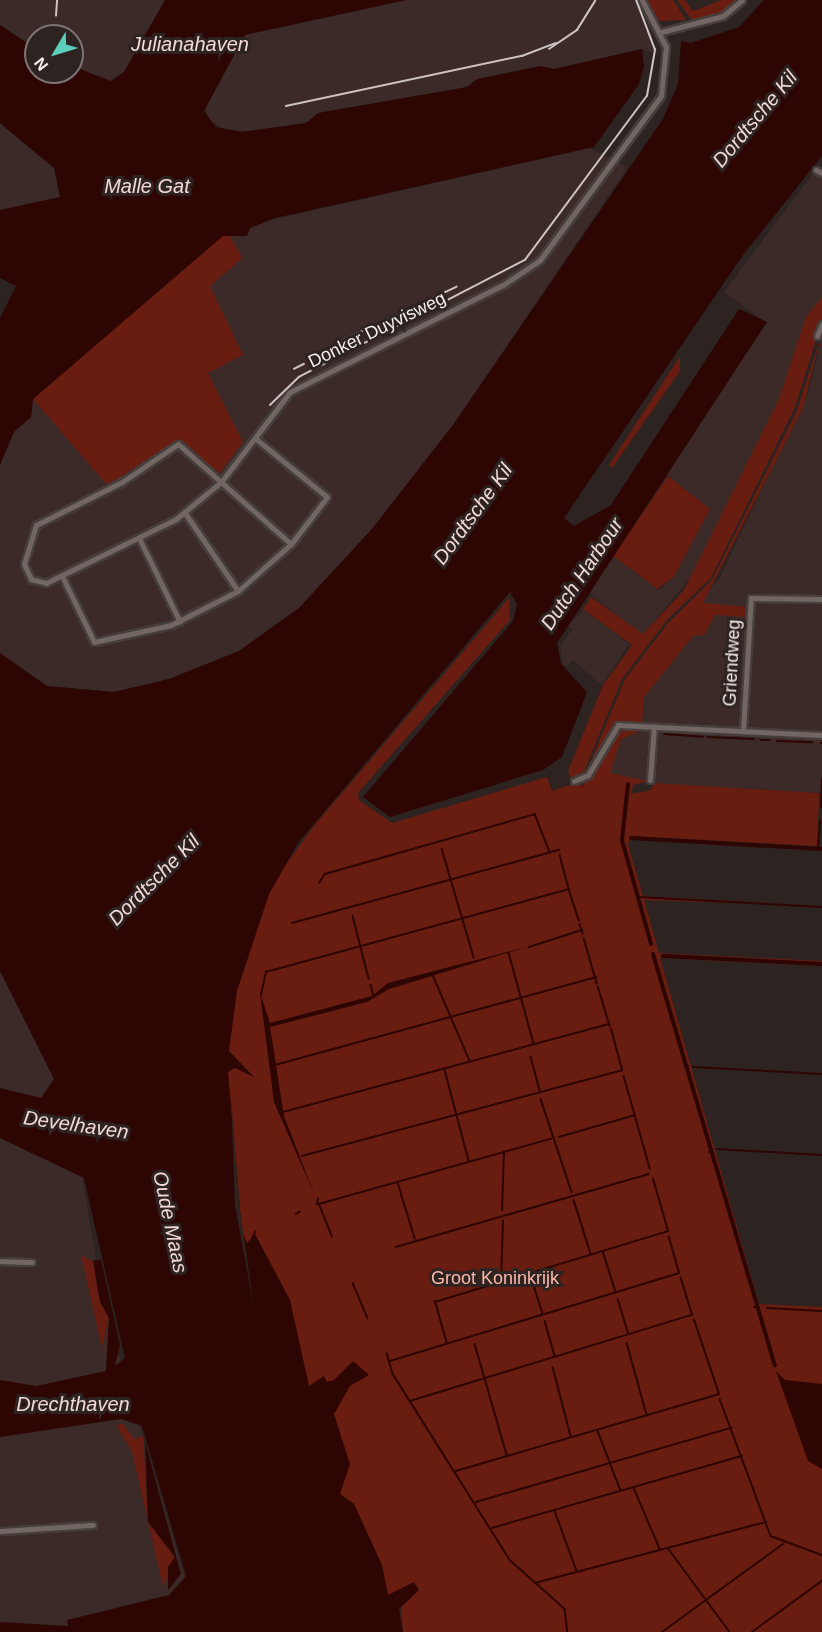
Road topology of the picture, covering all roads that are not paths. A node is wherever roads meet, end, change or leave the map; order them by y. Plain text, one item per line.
1 (642, 0) edge
2 (742, 0) edge
3 (661, 32) junction
4 (822, 324) edge
5 (822, 330) edge
6 (255, 438) junction
7 (221, 482) junction
8 (185, 513) junction
9 (139, 538) junction
10 (291, 544) junction
11 (62, 576) junction
12 (238, 591) junction
13 (822, 599) edge
14 (180, 622) junction
15 (654, 726) junction
16 (744, 731) junction
17 (822, 735) edge
18 (650, 780) dead end
19 (574, 781) dead end
20 (0, 1261) edge
21 (32, 1262) dead end
22 (93, 1525) dead end
23 (0, 1531) edge

1 - 3 street, Donker Duyvisweg
2 - 3 street
3 - 6 street, Donker Duyvisweg
4 - 5 street
6 - 7 street, Donker Duyvisweg
6 - 10 street
7 - 8 street, Donker Duyvisweg
7 - 10 street
7 - 11 street, Donker Duyvisweg
8 - 9 street, Donker Duyvisweg
8 - 12 street
9 - 11 street, Donker Duyvisweg
9 - 14 street
10 - 12 street
11 - 14 street
12 - 14 street
13 - 16 street, Griendweg
15 - 16 street, Griendweg
15 - 18 street
15 - 19 street, Griendweg
16 - 17 street, Griendweg
20 - 21 street
22 - 23 street

